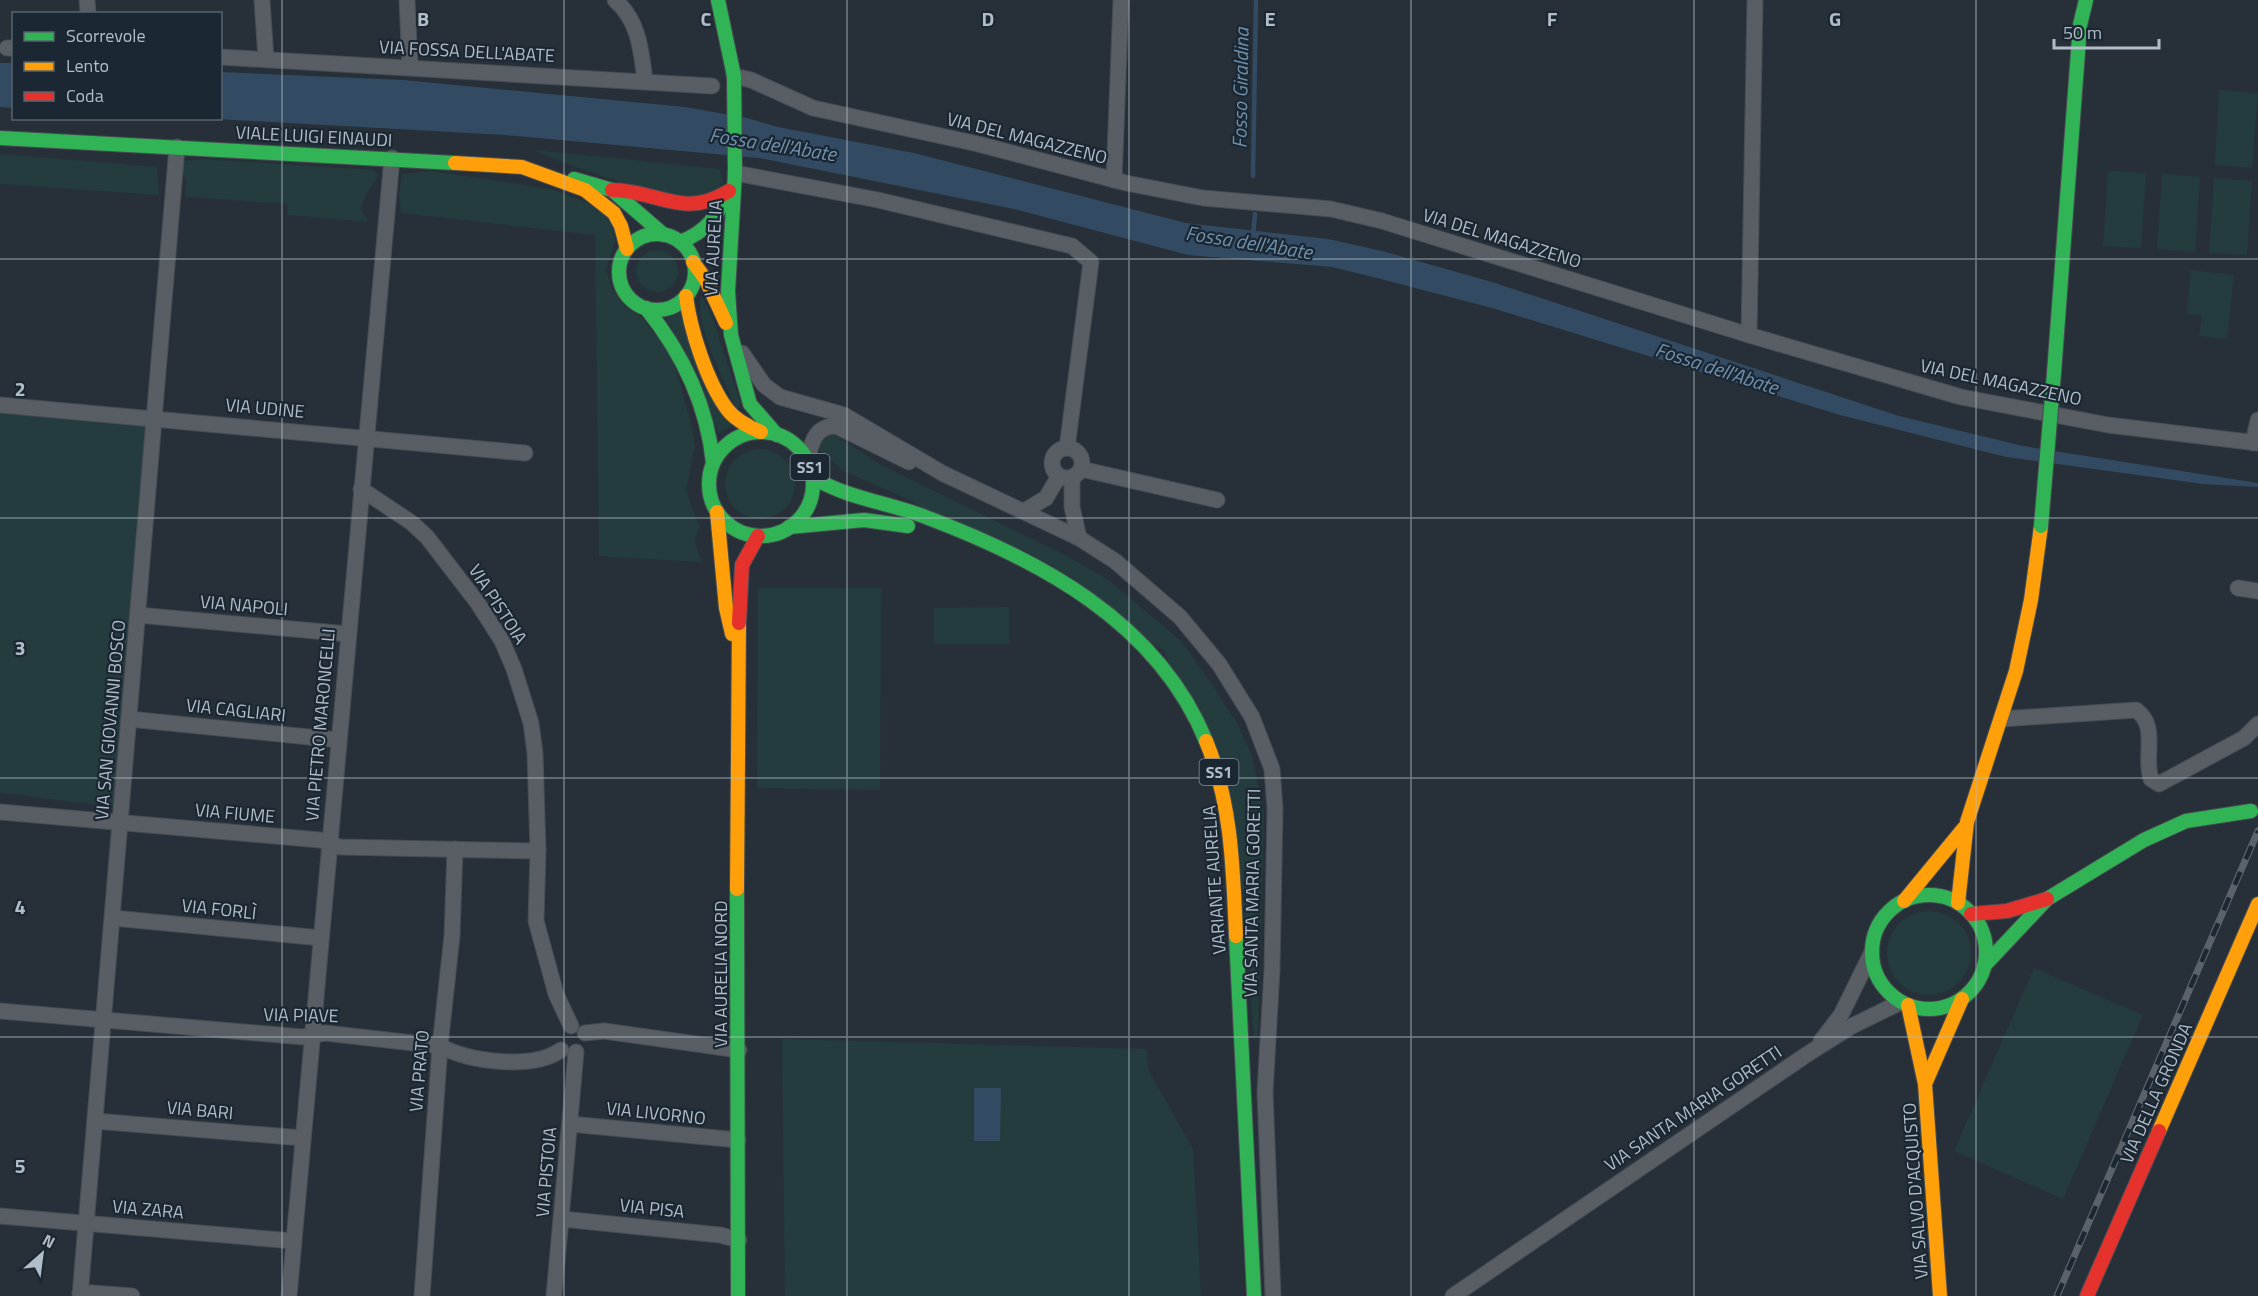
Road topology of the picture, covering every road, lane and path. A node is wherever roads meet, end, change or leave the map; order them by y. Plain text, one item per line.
1 (262, 0) edge
2 (407, 0) edge
3 (615, 0) edge
4 (718, 0) edge
5 (1121, 0) edge
6 (1755, 0) edge
7 (2086, 0) edge
8 (222, 57) edge
9 (266, 59) junction
10 (411, 67) junction
11 (734, 76) junction
12 (645, 80) junction
13 (711, 86) dead end
14 (0, 138) edge
15 (177, 147) junction
16 (392, 158) junction
17 (554, 176) junction
18 (733, 178) junction
19 (1114, 180) junction
20 (612, 190) junction
21 (664, 235) junction
22 (680, 242) junction
23 (627, 249) junction
24 (693, 262) junction
25 (686, 296) junction
26 (646, 308) junction
27 (1749, 336) junction
28 (733, 338) junction
29 (0, 405) edge
30 (154, 417) junction
31 (2258, 420) edge
32 (761, 432) junction
33 (777, 435) junction
34 (366, 437) junction
35 (2255, 443) edge
36 (1067, 448) junction
37 (525, 453) dead end
38 (807, 460) junction
39 (713, 463) junction
40 (942, 473) junction
41 (1070, 474) junction
42 (812, 477) junction
43 (361, 489) junction
44 (1216, 500) dead end
45 (1024, 511) junction
46 (717, 512) junction
47 (789, 527) junction
48 (921, 531) dead end
49 (758, 536) junction
50 (1079, 538) junction
51 (2238, 588) dead end
52 (1048, 590) dead end
53 (2258, 591) edge
54 (138, 615) junction
55 (348, 634) junction
56 (737, 651) junction
57 (129, 719) junction
58 (2002, 719) junction
59 (2258, 724) edge
60 (339, 740) junction
61 (2251, 810) dead end
62 (0, 812) edge
63 (120, 822) junction
64 (1966, 825) junction
65 (330, 841) junction
66 (455, 849) junction
67 (538, 851) junction
68 (2047, 899) junction
69 (1904, 901) junction
70 (1958, 903) junction
71 (2258, 904) edge
72 (1971, 914) junction
73 (113, 918) junction
74 (321, 938) junction
75 (1872, 952) junction
76 (1984, 966) junction
77 (1962, 999) junction
78 (1905, 1003) junction
79 (0, 1011) edge
80 (103, 1020) junction
81 (571, 1026) junction
82 (585, 1033) junction
83 (313, 1037) junction
84 (440, 1046) junction
85 (738, 1050) junction
86 (568, 1051) junction
87 (1806, 1055) junction
88 (1228, 1058) dead end
89 (1925, 1084) junction
90 (95, 1121) junction
91 (570, 1124) junction
92 (302, 1138) junction
93 (738, 1140) junction
94 (0, 1216) edge
95 (562, 1219) junction
96 (86, 1223) junction
97 (739, 1240) junction
98 (293, 1241) junction
99 (80, 1294) edge
100 (132, 1296) edge
101 (289, 1296) edge
102 (422, 1296) edge
103 (554, 1296) edge
104 (738, 1296) edge
105 (1254, 1296) edge
106 (1273, 1296) edge
107 (1453, 1296) edge
108 (1940, 1296) edge
109 (2087, 1296) edge

1 - 9 street
2 - 10 street
3 - 12 street
4 - 11 main road
5 - 19 street
6 - 27 street
7 - 58 main road, bridge
8 - 9 street, VIA FOSSA DELL'ABATE
9 - 10 street, VIA FOSSA DELL'ABATE
10 - 12 street, VIA FOSSA DELL'ABATE
11 - 18 main road
11 - 19 street, VIA DEL MAGAZZENO
12 - 13 street, VIA FOSSA DELL'ABATE
14 - 15 main road, VIALE LUIGI EINAUDI
15 - 16 main road, VIALE LUIGI EINAUDI
15 - 30 street, VIA SAN GIOVANNI BOSCO
16 - 17 main road, VIALE LUIGI EINAUDI
16 - 34 street, VIA PIETRO MARONCELLI
17 - 20 main road, VIALE LUIGI EINAUDI
17 - 23 main road, VIALE LUIGI EINAUDI
18 - 20 main road, VIALE LUIGI EINAUDI
18 - 22 main road, VIA AURELIA
18 - 28 main road, VIA AURELIA
18 - 36 street
19 - 27 street, VIA DEL MAGAZZENO
20 - 21 main road, VIALE LUIGI EINAUDI
21 - 22 main road
21 - 23 main road
22 - 24 main road
23 - 26 main road
24 - 25 main road, SS1
24 - 28 main road, VIA AURELIA
25 - 26 main road
25 - 32 main road, VIA AURELIA / SS1
26 - 39 main road
27 - 35 street, VIA DEL MAGAZZENO
28 - 33 main road, VIA AURELIA
28 - 40 street, VIA SANTA MARIA GORETTI
29 - 30 street, VIA UDINE
30 - 34 street, VIA UDINE
30 - 54 street, VIA SAN GIOVANNI BOSCO
31 - 35 street
32 - 33 main road, SS1
32 - 39 main road, SS1
33 - 38 main road, SS1
34 - 37 street, VIA UDINE
34 - 43 street, VIA PIETRO MARONCELLI
36 - 41 street
36 - 41 street
38 - 40 street, VIA SANTA MARIA GORETTI
38 - 42 main road, SS1
39 - 46 main road
40 - 45 street, VIA SANTA MARIA GORETTI
41 - 44 street
41 - 45 street
41 - 50 street
42 - 47 main road, SS1
42 - 105 main road, VARIANTE AURELIA / SS1
43 - 55 street, VIA PIETRO MARONCELLI
43 - 67 street, VIA PISTOIA
45 - 50 street, VIA SANTA MARIA GORETTI
46 - 49 main road
46 - 56 main road, VIA AURELIA NORD
47 - 48 main road
47 - 49 main road
49 - 56 main road, VIA AURELIA NORD
50 - 106 street, VIA SANTA MARIA GORETTI
51 - 53 street
52 - 88 main road, VARIANTE AURELIA / SS1
54 - 55 street, VIA NAPOLI
54 - 57 street, VIA SAN GIOVANNI BOSCO
55 - 60 street, VIA PIETRO MARONCELLI
56 - 85 main road, VIA AURELIA NORD
57 - 60 street, VIA CAGLIARI
57 - 63 street, VIA SAN GIOVANNI BOSCO
58 - 59 street
58 - 64 main road
60 - 65 street, VIA PIETRO MARONCELLI
61 - 68 main road
62 - 63 street, VIA FIUME
63 - 65 street, VIA FIUME
63 - 73 street, VIA SAN GIOVANNI BOSCO
64 - 69 main road
64 - 70 main road
65 - 66 street, VIA FIUME
65 - 74 street, VIA PIETRO MARONCELLI
66 - 67 street, VIA FIUME
66 - 84 street, VIA PRATO
67 - 81 street, VIA PISTOIA
68 - 72 main road
68 - 76 main road
69 - 70 main road
69 - 75 main road
70 - 72 main road
71 - 109 main road, VIA DELLA GRONDA
72 - 76 main road
73 - 74 street, VIA FORLÌ
73 - 80 street, VIA SAN GIOVANNI BOSCO
74 - 83 street, VIA PIETRO MARONCELLI
75 - 78 main road
75 - 87 street, VIA SANTA MARIA GORETTI
76 - 77 main road
77 - 78 main road
77 - 89 main road, VIA SALVO D'ACQUISTO
78 - 87 street, VIA SANTA MARIA GORETTI
78 - 89 main road, VIA SALVO D'ACQUISTO
79 - 80 street, VIA PIAVE
80 - 83 street, VIA PIAVE
80 - 90 street, VIA SAN GIOVANNI BOSCO
81 - 82 street
81 - 86 street
82 - 85 street
82 - 86 street
83 - 84 street, VIA PIAVE
83 - 92 street, VIA PIETRO MARONCELLI
84 - 86 street, VIA PIAVE
84 - 102 street, VIA PRATO
85 - 93 main road, VIA AURELIA NORD
86 - 91 street, VIA PISTOIA
87 - 107 street, VIA SANTA MARIA GORETTI
89 - 108 main road, VIA SALVO D'ACQUISTO
90 - 92 street, VIA BARI
90 - 96 street, VIA SAN GIOVANNI BOSCO
91 - 93 street, VIA LIVORNO
91 - 95 street, VIA PISTOIA
92 - 98 street, VIA PIETRO MARONCELLI
93 - 97 main road, VIA AURELIA NORD
94 - 96 street, VIA ZARA
95 - 97 street, VIA PISA
95 - 103 street, VIA PISTOIA
96 - 98 street, VIA ZARA
96 - 99 street, VIA SAN GIOVANNI BOSCO
97 - 104 main road, VIA AURELIA NORD
98 - 101 street, VIA PIETRO MARONCELLI
99 - 100 street

